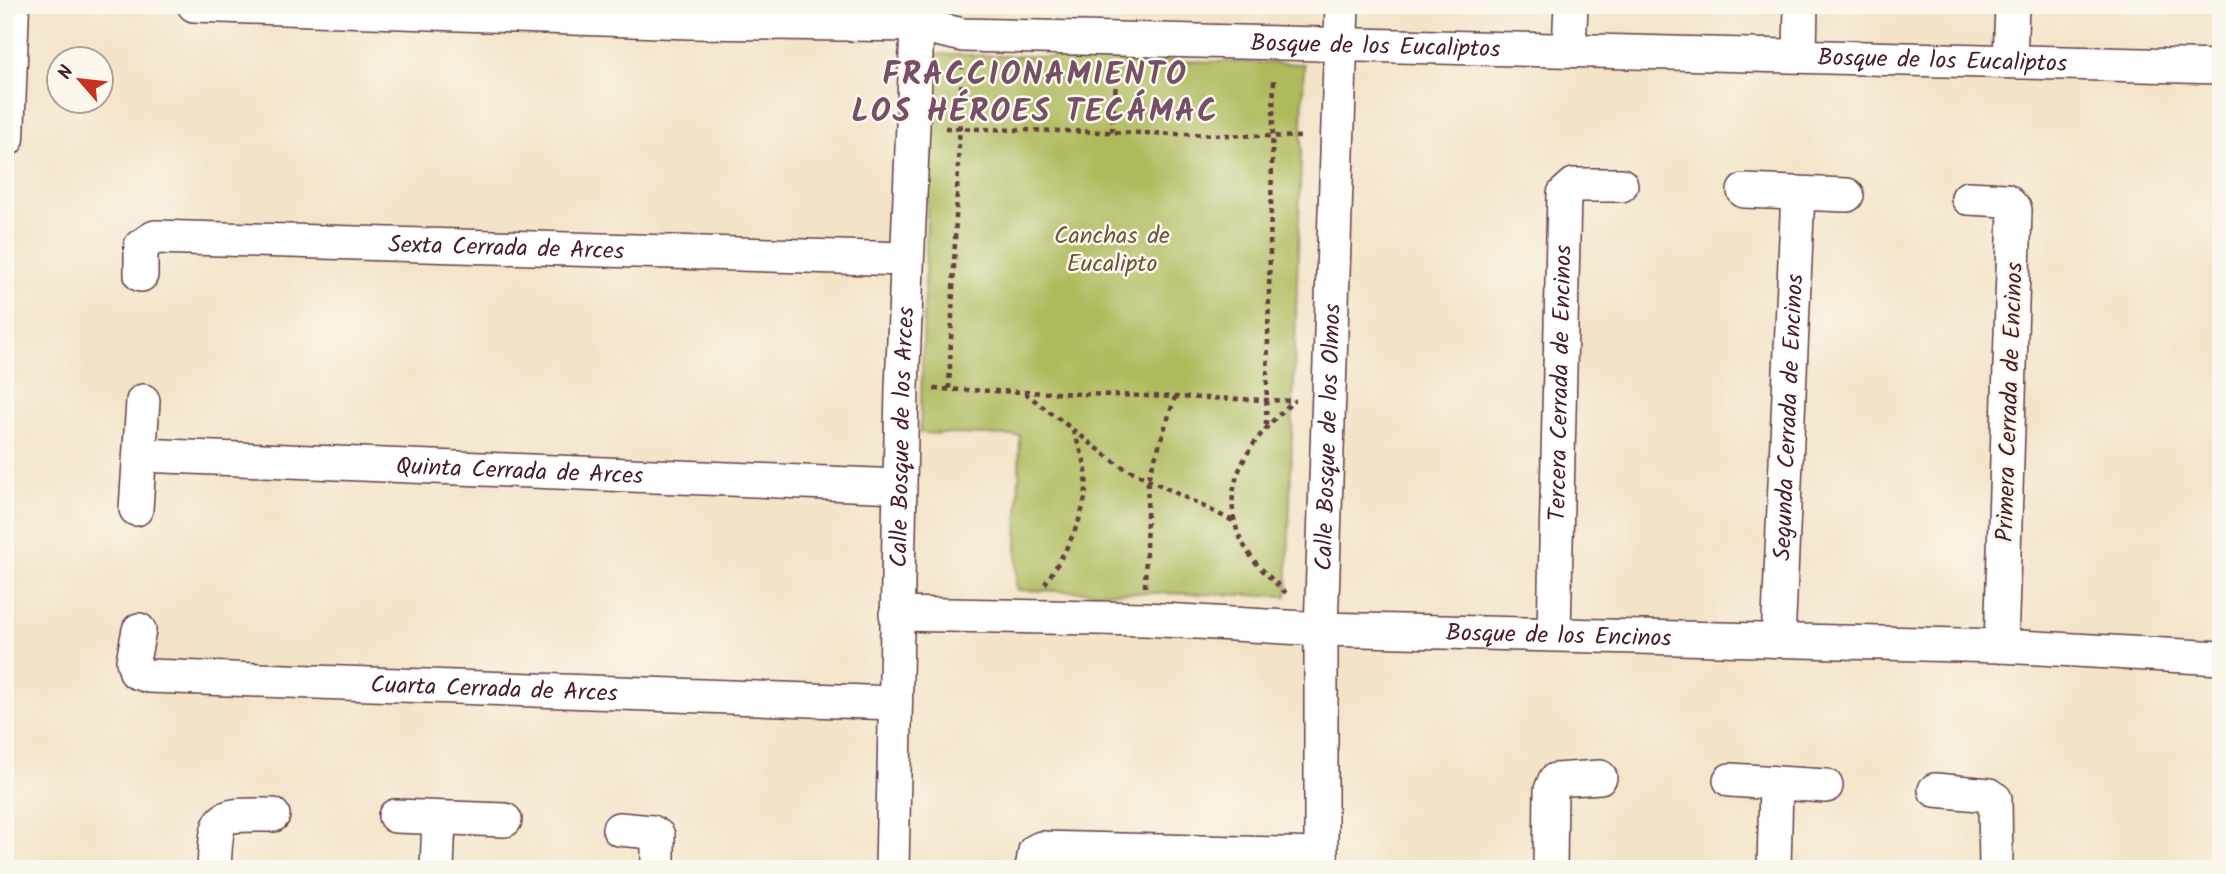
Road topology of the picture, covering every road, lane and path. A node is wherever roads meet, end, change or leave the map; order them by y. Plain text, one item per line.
1 (9, 5) edge
2 (194, 5) edge
3 (1342, 5) edge
4 (1571, 5) edge
5 (1801, 5) edge
6 (2012, 5) edge
7 (242, 6) edge
8 (469, 10) edge
9 (690, 13) edge
10 (918, 15) edge
11 (963, 34) junction
12 (1119, 37) junction
13 (1275, 44) junction
14 (1341, 45) junction
15 (1569, 49) junction
16 (1800, 54) junction
17 (2010, 61) junction
18 (2221, 67) edge
19 (911, 127) junction
20 (960, 128) junction
21 (1112, 132) junction
22 (1273, 136) junction
23 (5, 138) edge
24 (1336, 138) junction
25 (1621, 185) dead end
26 (1744, 191) dead end
27 (1798, 193) junction
28 (1847, 195) dead end
29 (1968, 198) dead end
30 (906, 259) junction
31 (141, 275) dead end
32 (902, 388) junction
33 (949, 389) junction
34 (1024, 391) junction
35 (1175, 397) junction
36 (1266, 400) junction
37 (143, 401) dead end
38 (1311, 401) junction
39 (1266, 425) junction
40 (1072, 429) junction
41 (140, 455) junction
42 (1149, 479) junction
43 (900, 486) junction
44 (136, 509) dead end
45 (1235, 522) junction
46 (896, 614) junction
47 (1023, 617) junction
48 (1144, 619) junction
49 (1321, 629) junction
50 (139, 630) dead end
51 (1554, 633) junction
52 (1778, 641) junction
53 (2001, 646) junction
54 (2221, 658) edge
55 (895, 703) junction
56 (1600, 777) dead end
57 (1730, 780) dead end
58 (1776, 783) junction
59 (1826, 786) dead end
60 (1934, 790) dead end
61 (273, 815) dead end
62 (395, 816) dead end
63 (439, 818) junction
64 (505, 820) dead end
65 (619, 829) dead end
66 (1321, 862) edge
67 (214, 869) edge
68 (437, 869) edge
69 (658, 869) edge
70 (892, 869) edge
71 (1032, 869) edge
72 (1550, 869) edge
73 (1774, 869) edge
74 (1996, 869) edge

1 - 23 street
2 - 7 street, Bosque de los Eucaliptos
3 - 14 street, Calle Bosque de los Olmos
4 - 15 street
5 - 16 street
6 - 17 street
7 - 8 street, Bosque de los Eucaliptos
8 - 9 street, Bosque de los Eucaliptos
9 - 10 street, Bosque de los Eucaliptos
10 - 11 street, Bosque de los Eucaliptos
10 - 19 street, Calle Bosque de los Arces
11 - 12 street, Bosque de los Eucaliptos
11 - 20 path
12 - 13 street, Bosque de los Eucaliptos
12 - 21 path
13 - 14 street, Bosque de los Eucaliptos
13 - 22 path
14 - 15 street, Bosque de los Eucaliptos
14 - 24 street, Calle Bosque de los Olmos
15 - 16 street, Bosque de los Eucaliptos
16 - 17 street, Bosque de los Eucaliptos
17 - 18 street, Bosque de los Eucaliptos
19 - 20 path
19 - 30 street, Calle Bosque de los Arces
20 - 21 path
20 - 33 path
21 - 22 path
22 - 24 path
22 - 36 path
24 - 38 street, Calle Bosque de los Olmos
25 - 51 street, Tercera Cerrada de Encinos
26 - 27 street
27 - 28 street
27 - 52 street, Segunda Cerrada de Encinos
29 - 53 street, Primera Cerrada de Encinos
30 - 31 street, Sexta Cerrada de Arces
30 - 32 street, Calle Bosque de los Arces
32 - 33 path
32 - 43 street, Calle Bosque de los Arces
33 - 34 path
34 - 35 path
34 - 40 path
35 - 36 path
35 - 42 path
36 - 38 path
36 - 39 path
37 - 41 street
38 - 39 path
38 - 49 street, Calle Bosque de los Olmos
39 - 45 path
40 - 42 path
40 - 47 path
41 - 43 street, Quinta Cerrada de Arces
41 - 44 street
42 - 45 path
42 - 48 path
43 - 46 street, Calle Bosque de los Arces
45 - 49 path
46 - 47 street, Bosque de los Encinos
46 - 55 street, Calle Bosque de los Arces
47 - 48 street, Bosque de los Encinos
48 - 49 street, Bosque de los Encinos
49 - 51 street, Bosque de los Encinos
49 - 66 street, Calle Bosque de los Olmos
50 - 55 street, Cuarta Cerrada de Arces
51 - 52 street, Bosque de los Encinos
52 - 53 street, Bosque de los Encinos
53 - 54 street, Bosque de los Encinos
55 - 70 street, Calle Bosque de los Arces
56 - 72 street
57 - 58 street
58 - 59 street
58 - 73 street
60 - 74 street
61 - 67 street
62 - 63 street
63 - 64 street
63 - 68 street
65 - 69 street
66 - 71 street

